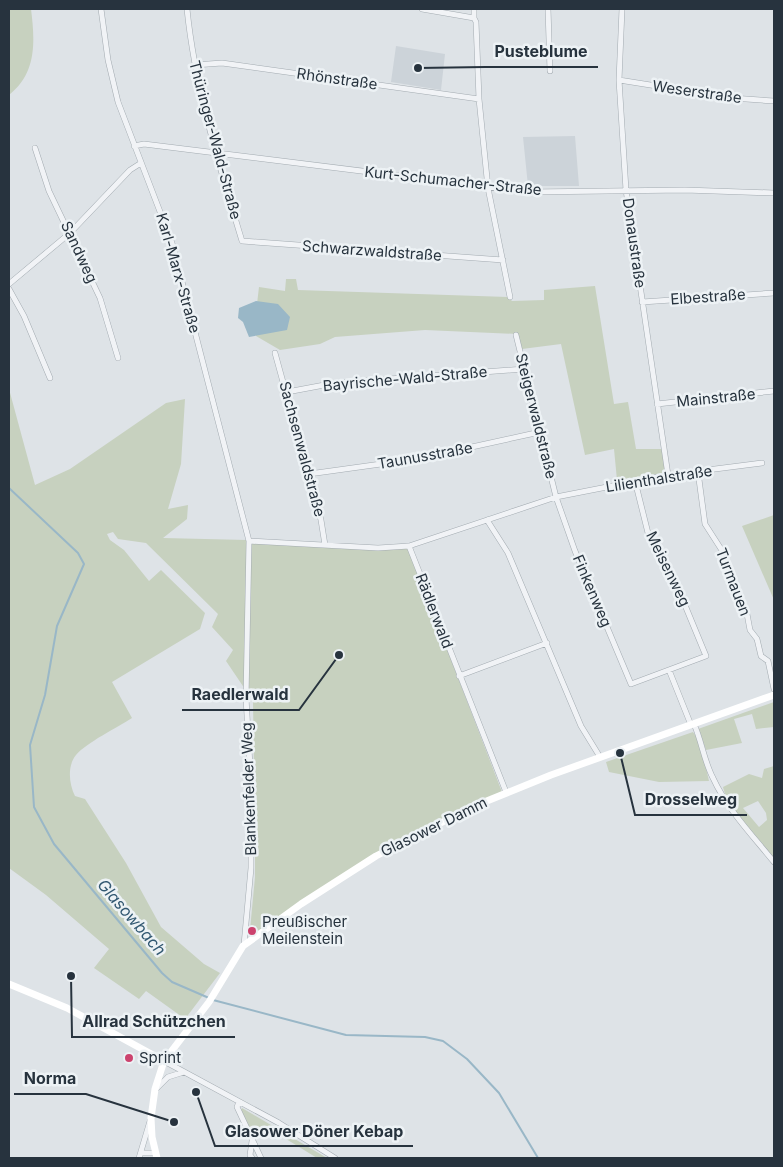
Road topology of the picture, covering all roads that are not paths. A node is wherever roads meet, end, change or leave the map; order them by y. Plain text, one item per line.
1 (101, 9) edge
2 (187, 9) edge
3 (422, 9) edge
4 (474, 9) edge
5 (548, 9) edge
6 (622, 9) edge
7 (474, 18) junction
8 (195, 65) junction
9 (550, 71) dead end
10 (620, 80) junction
11 (479, 98) junction
12 (774, 101) edge
13 (134, 146) junction
14 (36, 148) dead end
15 (215, 153) junction
16 (141, 163) junction
17 (488, 188) junction
18 (626, 190) junction
19 (774, 192) edge
20 (70, 233) junction
21 (242, 241) joint
22 (502, 260) junction
23 (9, 284) edge
24 (9, 290) edge
25 (774, 293) edge
26 (510, 298) dead end
27 (642, 302) junction
28 (516, 335) dead end
29 (275, 353) dead end
30 (118, 358) dead end
31 (524, 368) junction
32 (50, 378) dead end
33 (774, 391) edge
34 (287, 392) junction
35 (657, 404) junction
36 (540, 432) junction
37 (762, 463) dead end
38 (698, 472) junction
39 (309, 474) junction
40 (668, 475) junction
41 (635, 481) junction
42 (556, 497) junction
43 (487, 520) junction
44 (249, 541) junction
45 (325, 545) junction
46 (409, 546) junction
47 (547, 643) junction
48 (669, 670) junction
49 (460, 676) junction
50 (774, 689) edge
51 (774, 696) edge
52 (692, 724) junction
53 (600, 757) junction
54 (506, 792) junction
55 (767, 853) junction
56 (774, 857) edge
57 (774, 862) edge
58 (244, 946) junction
59 (9, 984) edge
60 (164, 1061) junction
61 (184, 1072) junction
62 (155, 1090) junction
63 (240, 1102) junction
64 (151, 1118) junction
65 (252, 1141) junction
66 (140, 1155) edge
67 (157, 1156) edge
68 (252, 1158) edge
69 (262, 1158) edge
70 (334, 1158) edge

1 - 13 street, Karl-Marx-Straße
2 - 8 street, Thüringer-Wald-Straße
3 - 7 street
4 - 7 street
5 - 9 street
6 - 10 street, Donaustraße
7 - 11 street
8 - 11 street, Rhönstraße
8 - 15 street, Thüringer-Wald-Straße
10 - 12 street, Weserstraße
10 - 18 street, Donaustraße
11 - 17 street
13 - 15 street, Kurt-Schumacher-Straße
13 - 16 street, Karl-Marx-Straße
14 - 20 street, Sandweg
15 - 17 street, Kurt-Schumacher-Straße
15 - 21 street, Thüringer-Wald-Straße
16 - 20 street
16 - 44 street, Karl-Marx-Straße
17 - 18 street, Kurt-Schumacher-Straße
17 - 22 street
18 - 19 street, Kurt-Schumacher-Straße
18 - 27 street, Donaustraße
20 - 23 street
20 - 30 street, Sandweg
21 - 22 street, Schwarzwaldstraße
22 - 26 street
24 - 32 street
25 - 27 street, Elbestraße
27 - 35 street, Donaustraße
28 - 31 street, Steigerwaldstraße
29 - 34 street, Sachsenwaldstraße
31 - 34 street, Bayrische-Wald-Straße
31 - 36 street, Steigerwaldstraße
33 - 35 street, Mainstraße
34 - 39 street, Sachsenwaldstraße
35 - 40 street, Donaustraße
36 - 39 street, Taunusstraße
36 - 42 street, Steigerwaldstraße
37 - 38 street, Lilienthalstraße
38 - 40 street, Lilienthalstraße
38 - 50 street, Turmauen
39 - 45 street, Sachsenwaldstraße
40 - 41 street, Lilienthalstraße
41 - 42 street, Lilienthalstraße
41 - 48 street, Meisenweg
42 - 43 street, Lilienthalstraße
42 - 48 street, Finkenweg
43 - 46 street, Lilienthalstraße
43 - 47 street
44 - 45 street, Lilienthalstraße
44 - 58 street, Blankenfelder Weg
45 - 46 street, Lilienthalstraße
46 - 49 street, Rädlerwald
47 - 49 street
47 - 53 street
48 - 52 street
49 - 54 street, Rädlerwald
51 - 52 street, Glasower Damm
52 - 53 street, Glasower Damm
52 - 55 street
53 - 54 street, Glasower Damm
54 - 58 street, Glasower Damm
55 - 56 street
55 - 57 street
58 - 60 street, Glasower Damm
59 - 60 street
60 - 61 street
60 - 62 street
61 - 62 street
61 - 63 street
62 - 64 street
63 - 65 street
63 - 70 street
64 - 66 street
64 - 67 street
65 - 68 street
65 - 69 street
66 - 67 street

